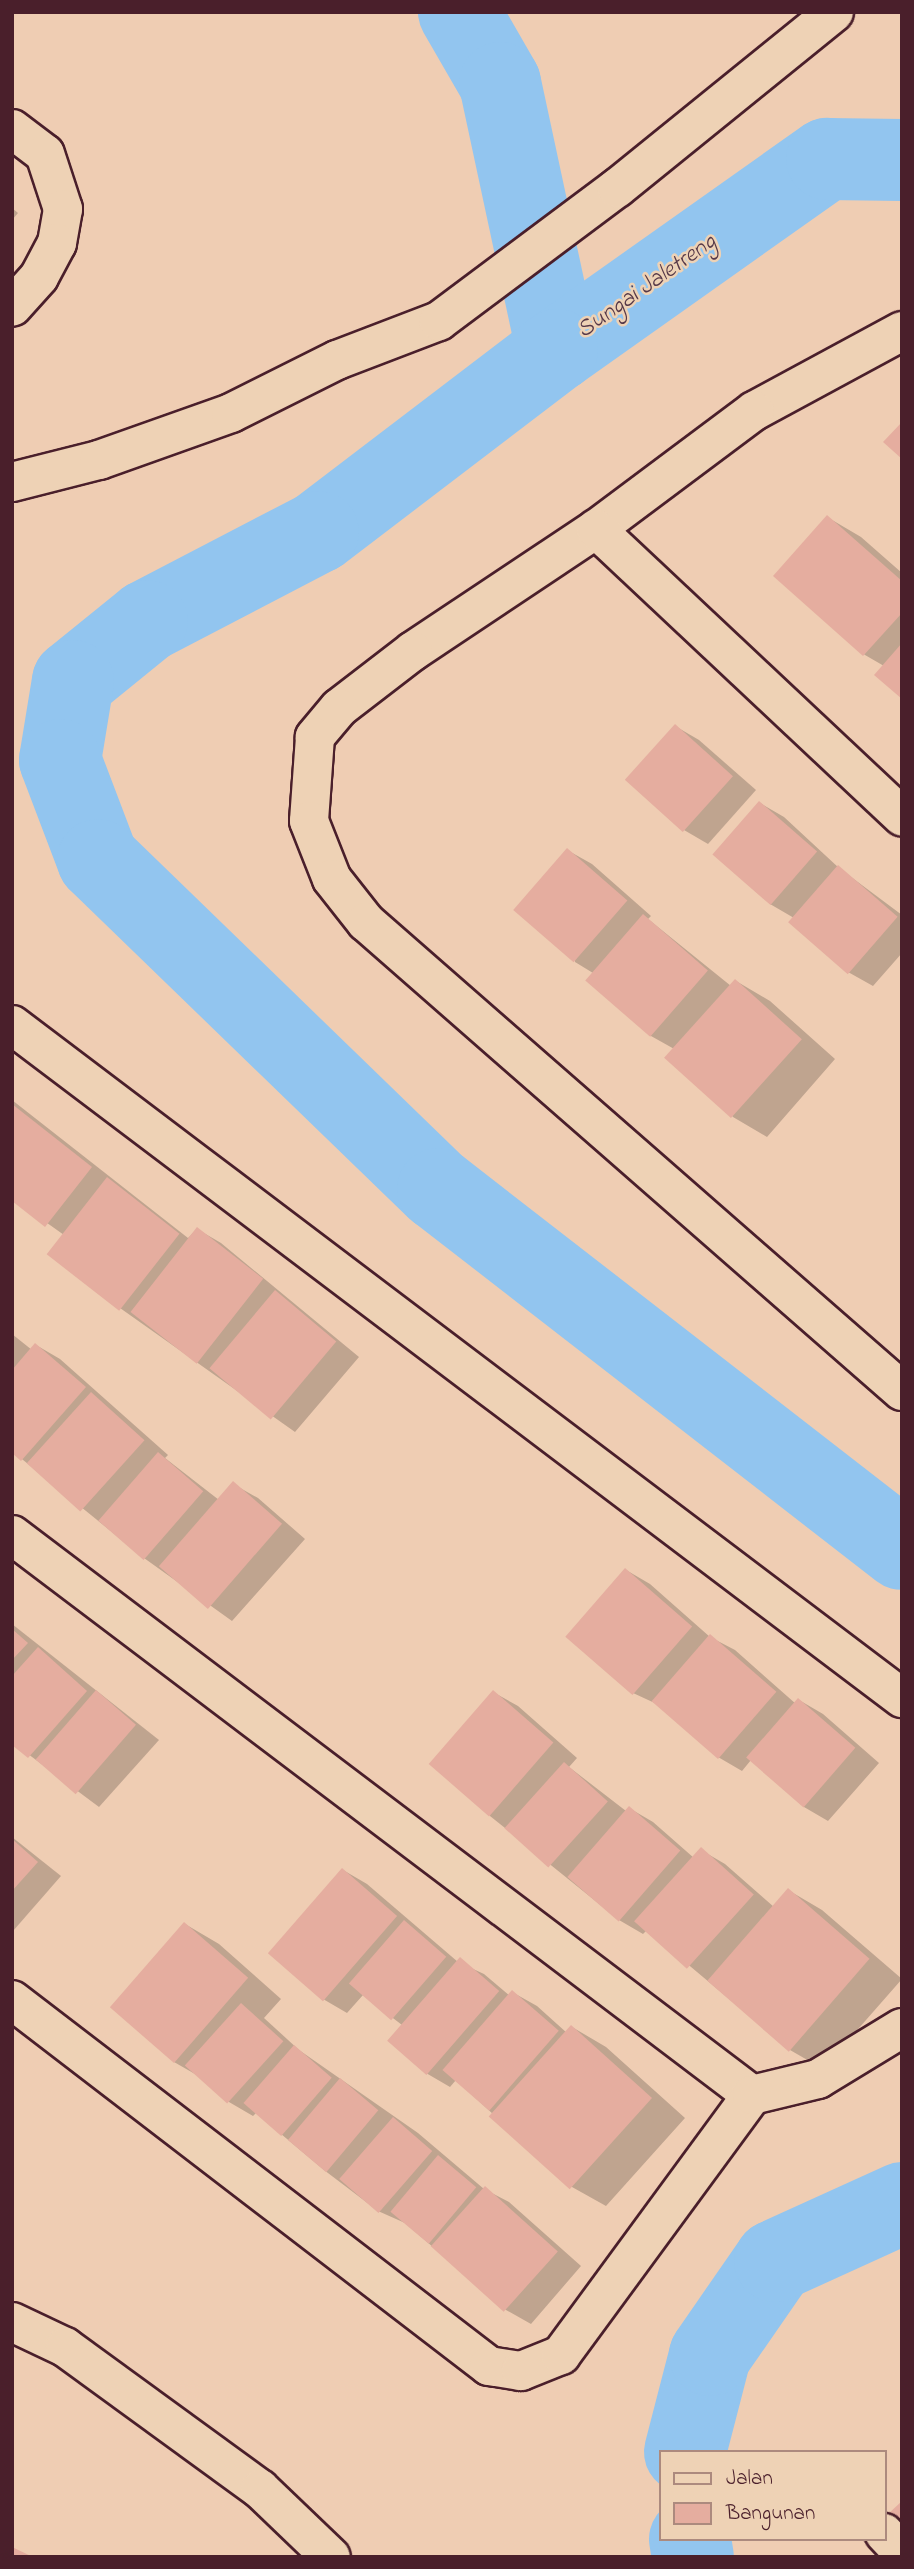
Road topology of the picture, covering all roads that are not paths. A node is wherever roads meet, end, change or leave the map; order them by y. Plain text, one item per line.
1 (834, 12) edge
2 (12, 129) edge
3 (12, 307) edge
4 (902, 331) edge
5 (12, 482) edge
6 (596, 529) junction
7 (902, 816) edge
8 (12, 1025) edge
9 (902, 1391) edge
10 (12, 1535) edge
11 (902, 1698) edge
12 (12, 2000) edge
13 (902, 2028) edge
14 (752, 2095) junction
15 (12, 2322) edge
16 (886, 2535) edge
17 (902, 2552) edge
18 (331, 2557) edge

1 - 5 street
2 - 3 street
4 - 6 street
6 - 7 street
6 - 9 street
8 - 11 street
10 - 14 street
12 - 14 street
13 - 14 street
15 - 18 street
16 - 17 street

